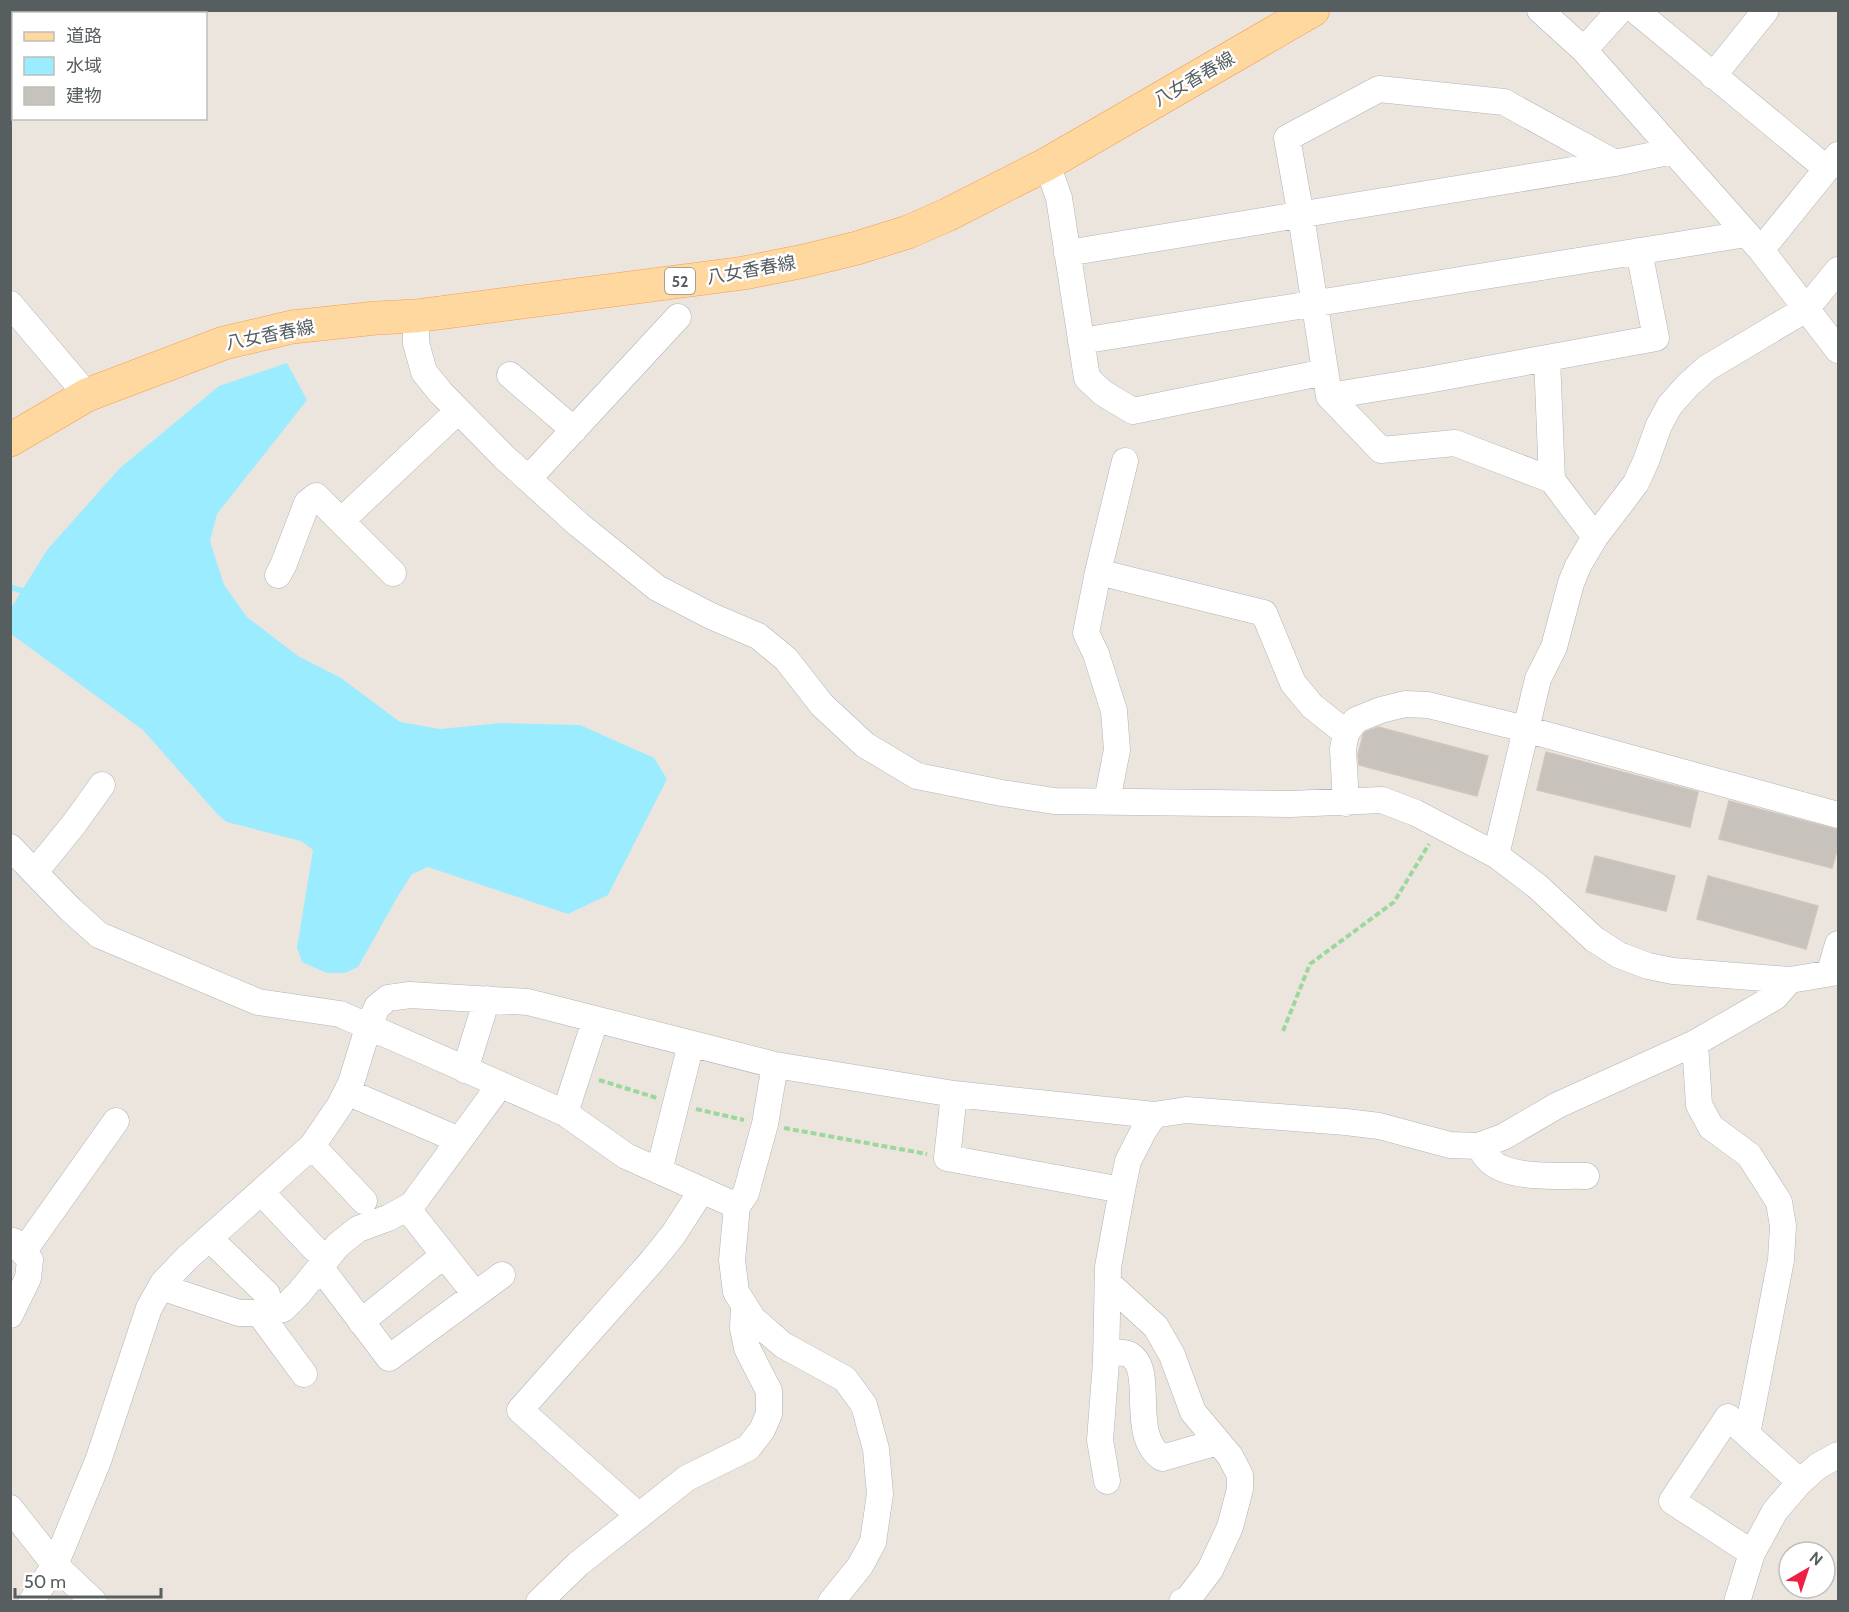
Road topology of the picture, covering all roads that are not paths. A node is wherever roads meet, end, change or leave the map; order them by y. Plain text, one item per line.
1 (1313, 10) edge
2 (1540, 10) edge
3 (1620, 10) edge
4 (1635, 10) edge
5 (1766, 10) edge
6 (1584, 50) junction
7 (1713, 76) junction
8 (1673, 151) junction
9 (1833, 162) edge
10 (1615, 163) junction
11 (1047, 164) junction
12 (1301, 216) junction
13 (1754, 242) junction
14 (1639, 251) junction
15 (1067, 253) junction
16 (1839, 270) edge
17 (1314, 303) junction
18 (10, 304) edge
19 (1806, 309) junction
20 (416, 316) junction
21 (678, 317) dead end
22 (1081, 341) junction
23 (1838, 349) edge
24 (1547, 358) junction
25 (1324, 372) junction
26 (510, 375) dead end
27 (87, 395) junction
28 (1329, 396) junction
29 (458, 411) junction
30 (574, 430) junction
31 (10, 440) edge
32 (1125, 461) dead end
33 (528, 479) junction
34 (1552, 480) junction
35 (341, 521) junction
36 (1595, 537) junction
37 (1098, 572) junction
38 (393, 573) dead end
39 (278, 575) dead end
40 (1525, 729) junction
41 (1346, 733) junction
42 (102, 785) dead end
43 (1107, 801) junction
44 (1346, 802) junction
45 (1839, 815) edge
46 (10, 847) edge
47 (1496, 855) junction
48 (35, 872) junction
49 (1839, 944) edge
50 (1834, 972) edge
51 (1790, 980) junction
52 (487, 999) junction
53 (595, 1021) junction
54 (368, 1028) junction
55 (1695, 1043) junction
56 (691, 1044) junction
57 (775, 1065) junction
58 (465, 1070) junction
59 (500, 1085) junction
60 (346, 1092) junction
61 (954, 1094) junction
62 (565, 1113) junction
63 (1154, 1115) junction
64 (116, 1121) dead end
65 (459, 1140) junction
66 (312, 1146) junction
67 (1478, 1146) junction
68 (659, 1171) junction
69 (1586, 1176) dead end
70 (702, 1190) junction
71 (1122, 1190) junction
72 (261, 1192) junction
73 (364, 1201) dead end
74 (737, 1206) junction
75 (407, 1208) junction
76 (209, 1238) junction
77 (16, 1245) edge
78 (444, 1255) junction
79 (318, 1258) junction
80 (502, 1275) dead end
81 (1108, 1283) junction
82 (161, 1287) junction
83 (475, 1294) junction
84 (263, 1304) junction
85 (744, 1305) junction
86 (10, 1315) edge
87 (361, 1322) junction
88 (789, 1348) junction
89 (1106, 1353) junction
90 (304, 1374) dead end
91 (766, 1384) junction
92 (1747, 1434) junction
93 (1218, 1442) junction
94 (1839, 1455) edge
95 (1107, 1480) dead end
96 (1800, 1482) junction
97 (10, 1508) edge
98 (639, 1516) junction
99 (1752, 1553) junction
100 (55, 1564) junction
101 (31, 1602) edge
102 (94, 1602) edge
103 (539, 1602) edge
104 (831, 1602) edge
105 (1182, 1602) edge
106 (1737, 1602) edge

1 - 11 main road, 八女香春線 / 52
2 - 6 street
3 - 6 street
4 - 7 street
5 - 7 street
6 - 8 street
7 - 9 street
8 - 10 street
8 - 13 street
9 - 13 street
10 - 12 street
10 - 12 street
11 - 15 street
11 - 20 main road, 八女香春線 / 52
12 - 15 street
12 - 17 street
13 - 14 street
13 - 19 street
14 - 17 street
14 - 24 street
15 - 22 street
16 - 19 street
17 - 22 street
17 - 25 street
18 - 27 street
19 - 23 street
19 - 36 street
20 - 27 main road, 八女香春線 / 52
20 - 29 street
21 - 30 street
22 - 25 street
24 - 28 street
24 - 34 street
25 - 28 street
26 - 30 street
27 - 31 main road, 八女香春線 / 52
28 - 34 street
29 - 33 street
29 - 35 street
30 - 33 street
32 - 37 street
33 - 43 street
34 - 36 street
35 - 38 street
35 - 39 street
36 - 40 street
37 - 41 street
37 - 43 street
40 - 41 street
40 - 45 street
40 - 47 street
41 - 44 street
42 - 48 street
43 - 44 street
44 - 47 street
46 - 48 street
47 - 51 street
48 - 54 street
49 - 50 street
50 - 51 street
51 - 55 street
52 - 53 street
52 - 54 street
52 - 58 street
53 - 56 street
53 - 62 street
54 - 58 street
54 - 60 street
55 - 67 street
55 - 92 street
56 - 57 street
56 - 68 street
57 - 61 street
57 - 74 street
58 - 59 street
59 - 62 street
59 - 65 street
60 - 65 street
60 - 66 street
61 - 63 street
61 - 71 street
62 - 68 street
63 - 67 street
63 - 71 street
64 - 77 street
65 - 75 street
66 - 72 street
66 - 73 street
67 - 69 street
68 - 70 street
70 - 74 street
70 - 98 street
71 - 81 street
72 - 76 street
72 - 79 street
74 - 85 street
75 - 78 street
75 - 79 street
76 - 82 street
76 - 84 street
77 - 86 street
78 - 83 street
78 - 87 street
79 - 84 street
79 - 87 street
80 - 83 street
81 - 89 street
81 - 93 street
82 - 84 street
82 - 100 street
83 - 87 street
84 - 90 street
85 - 88 street
85 - 91 street
88 - 91 street
88 - 104 street
89 - 93 street
89 - 95 street
91 - 98 street
92 - 96 street
92 - 99 street
93 - 105 street
94 - 96 street
96 - 99 street
97 - 100 street
98 - 103 street
99 - 106 street
100 - 101 street
100 - 102 street

